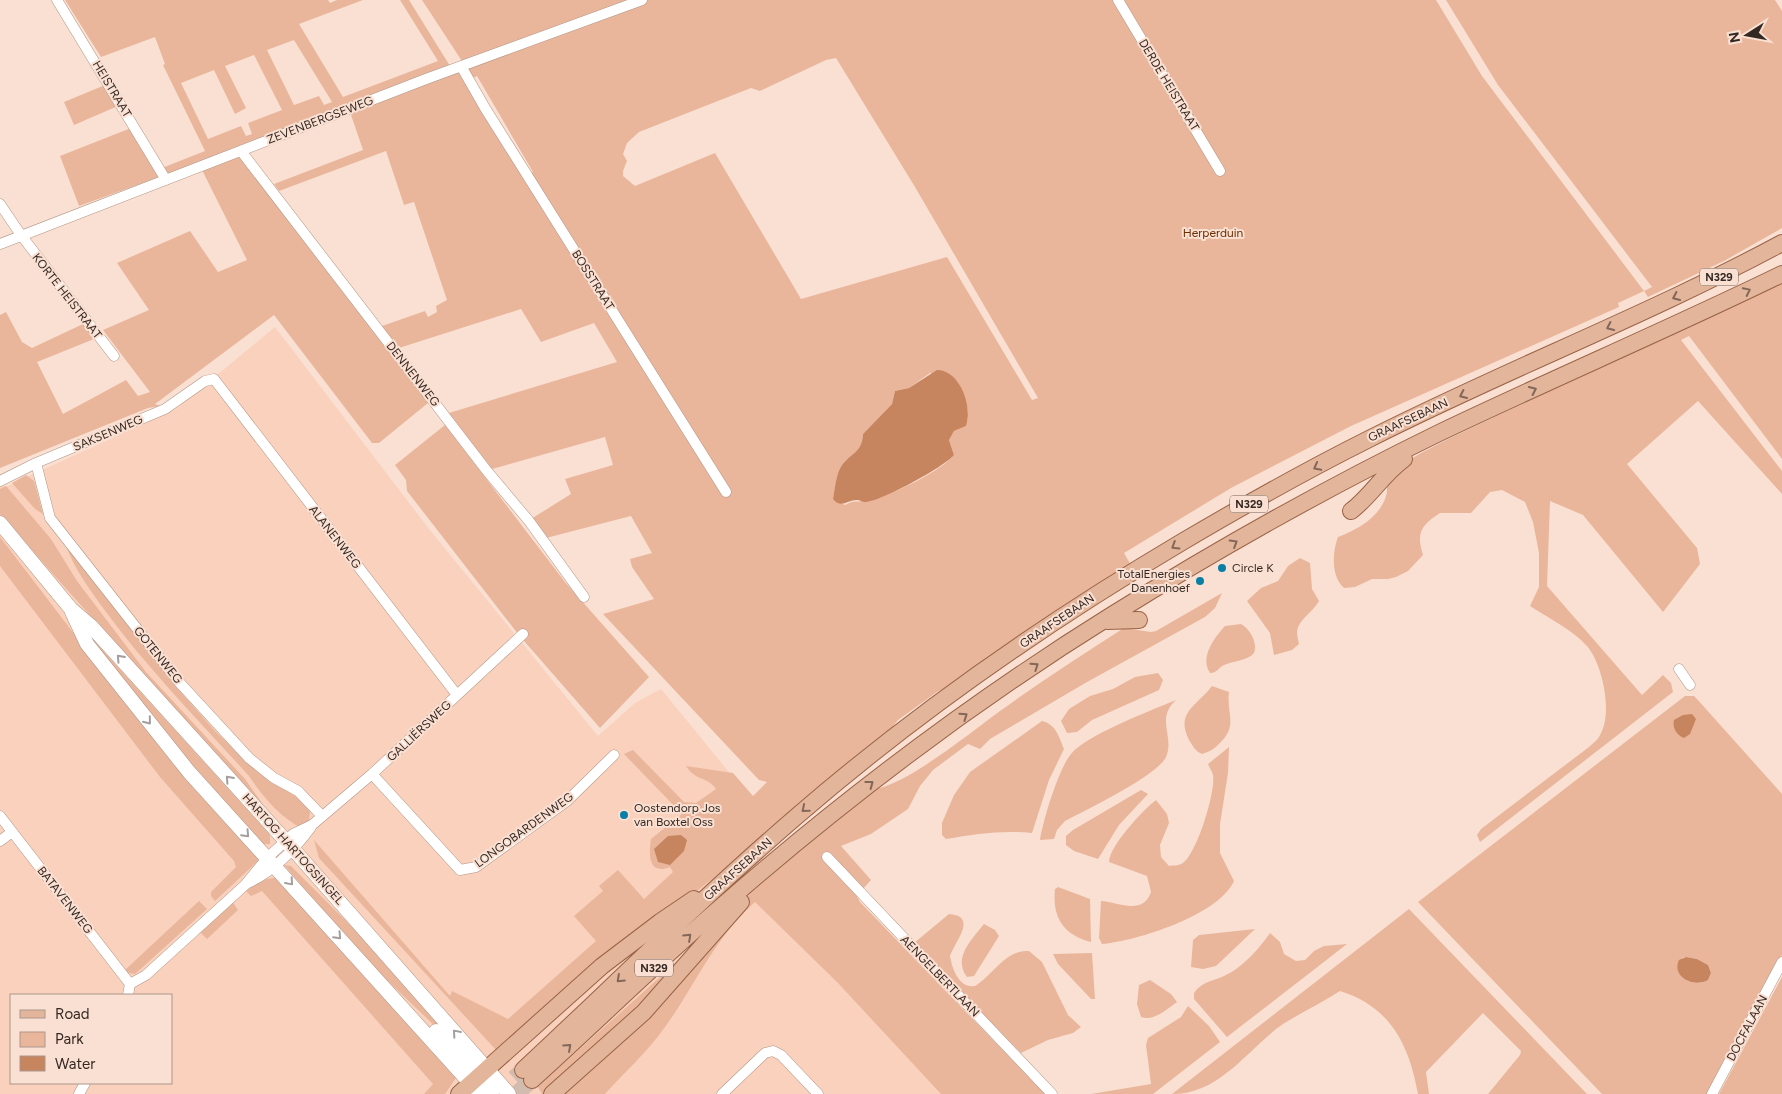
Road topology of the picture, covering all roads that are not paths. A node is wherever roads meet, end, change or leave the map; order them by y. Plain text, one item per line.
1 (57, 0) edge
2 (642, 0) edge
3 (1118, 0) edge
4 (461, 66) junction
5 (241, 151) junction
6 (1220, 171) dead end
7 (166, 180) junction
8 (0, 204) edge
9 (21, 235) junction
10 (1782, 243) edge
11 (0, 244) edge
12 (1782, 274) edge
13 (114, 356) dead end
14 (214, 380) joint
15 (1441, 432) junction
16 (36, 463) junction
17 (0, 481) edge
18 (726, 492) dead end
19 (1351, 510) dead end
20 (0, 524) edge
21 (584, 597) dead end
22 (70, 609) junction
23 (1138, 620) dead end
24 (1102, 622) junction
25 (523, 634) dead end
26 (1679, 670) dead end
27 (1690, 685) dead end
28 (457, 695) junction
29 (614, 755) dead end
30 (372, 774) junction
31 (0, 816) edge
32 (322, 816) junction
33 (12, 832) junction
34 (0, 841) edge
35 (289, 845) junction
36 (827, 858) dead end
37 (778, 859) junction
38 (271, 861) junction
39 (719, 886) junction
40 (1782, 962) edge
41 (130, 984) junction
42 (128, 994) edge
43 (475, 1084) edge
44 (492, 1094) edge
45 (509, 1094) edge
46 (552, 1094) edge
47 (722, 1094) edge
48 (818, 1094) edge
49 (1052, 1094) edge
50 (1712, 1094) edge

1 - 7 street, HEISTRAAT
2 - 4 street, ZEVENBERGSEWEG
3 - 6 street, DERDE HEISTRAAT
4 - 5 street, ZEVENBERGSEWEG
4 - 18 street, BOSSTRAAT
5 - 7 street, ZEVENBERGSEWEG
5 - 21 street, DENNENWEG
7 - 9 street, ZEVENBERGSEWEG
8 - 9 street, KORTE HEISTRAAT
9 - 11 street, ZEVENBERGSEWEG
9 - 13 street, KORTE HEISTRAAT
10 -> 39 main road, GRAAFSEBAAN / N329
15 -> 12 main road, GRAAFSEBAAN / N329
14 - 16 street, SAKSENWEG
14 - 28 street, ALANENWEG
15 - 19 main road
24 -> 15 main road, GRAAFSEBAAN / N329
16 - 17 street, SAKSENWEG
16 - 32 street, GOTENWEG
20 - 22 street, HARTOG HARTOGSINGEL
35 -> 22 street, HARTOG HARTOGSINGEL
22 -> 38 street, HARTOG HARTOGSINGEL
23 - 24 main road
37 -> 24 main road, GRAAFSEBAAN / N329
25 - 28 street, GALLIËRSWEG
26 - 27 street
28 - 30 street, GALLIËRSWEG
29 - 30 street, LONGOBARDENWEG
30 - 32 street, GALLIËRSWEG
31 - 33 street, BATAVENWEG
32 - 35 street, GALLIËRSWEG
33 - 34 street
33 - 41 street, BATAVENWEG
35 - 38 street, GALLIËRSWEG
43 -> 35 street, HARTOG HARTOGSINGEL
36 - 49 street, AENGELBERTLAAN
39 -> 37 main road, GRAAFSEBAAN / N329
37 - 46 main road, N329
38 - 41 street, GALLIËRSWEG
38 -> 43 street, HARTOG HARTOGSINGEL
39 - 43 main road, N329
40 - 50 street, DOCFALAAN
41 - 42 street
43 - 44 street
43 - 45 street, HARTOG HARTOGSINGEL
47 - 48 street

